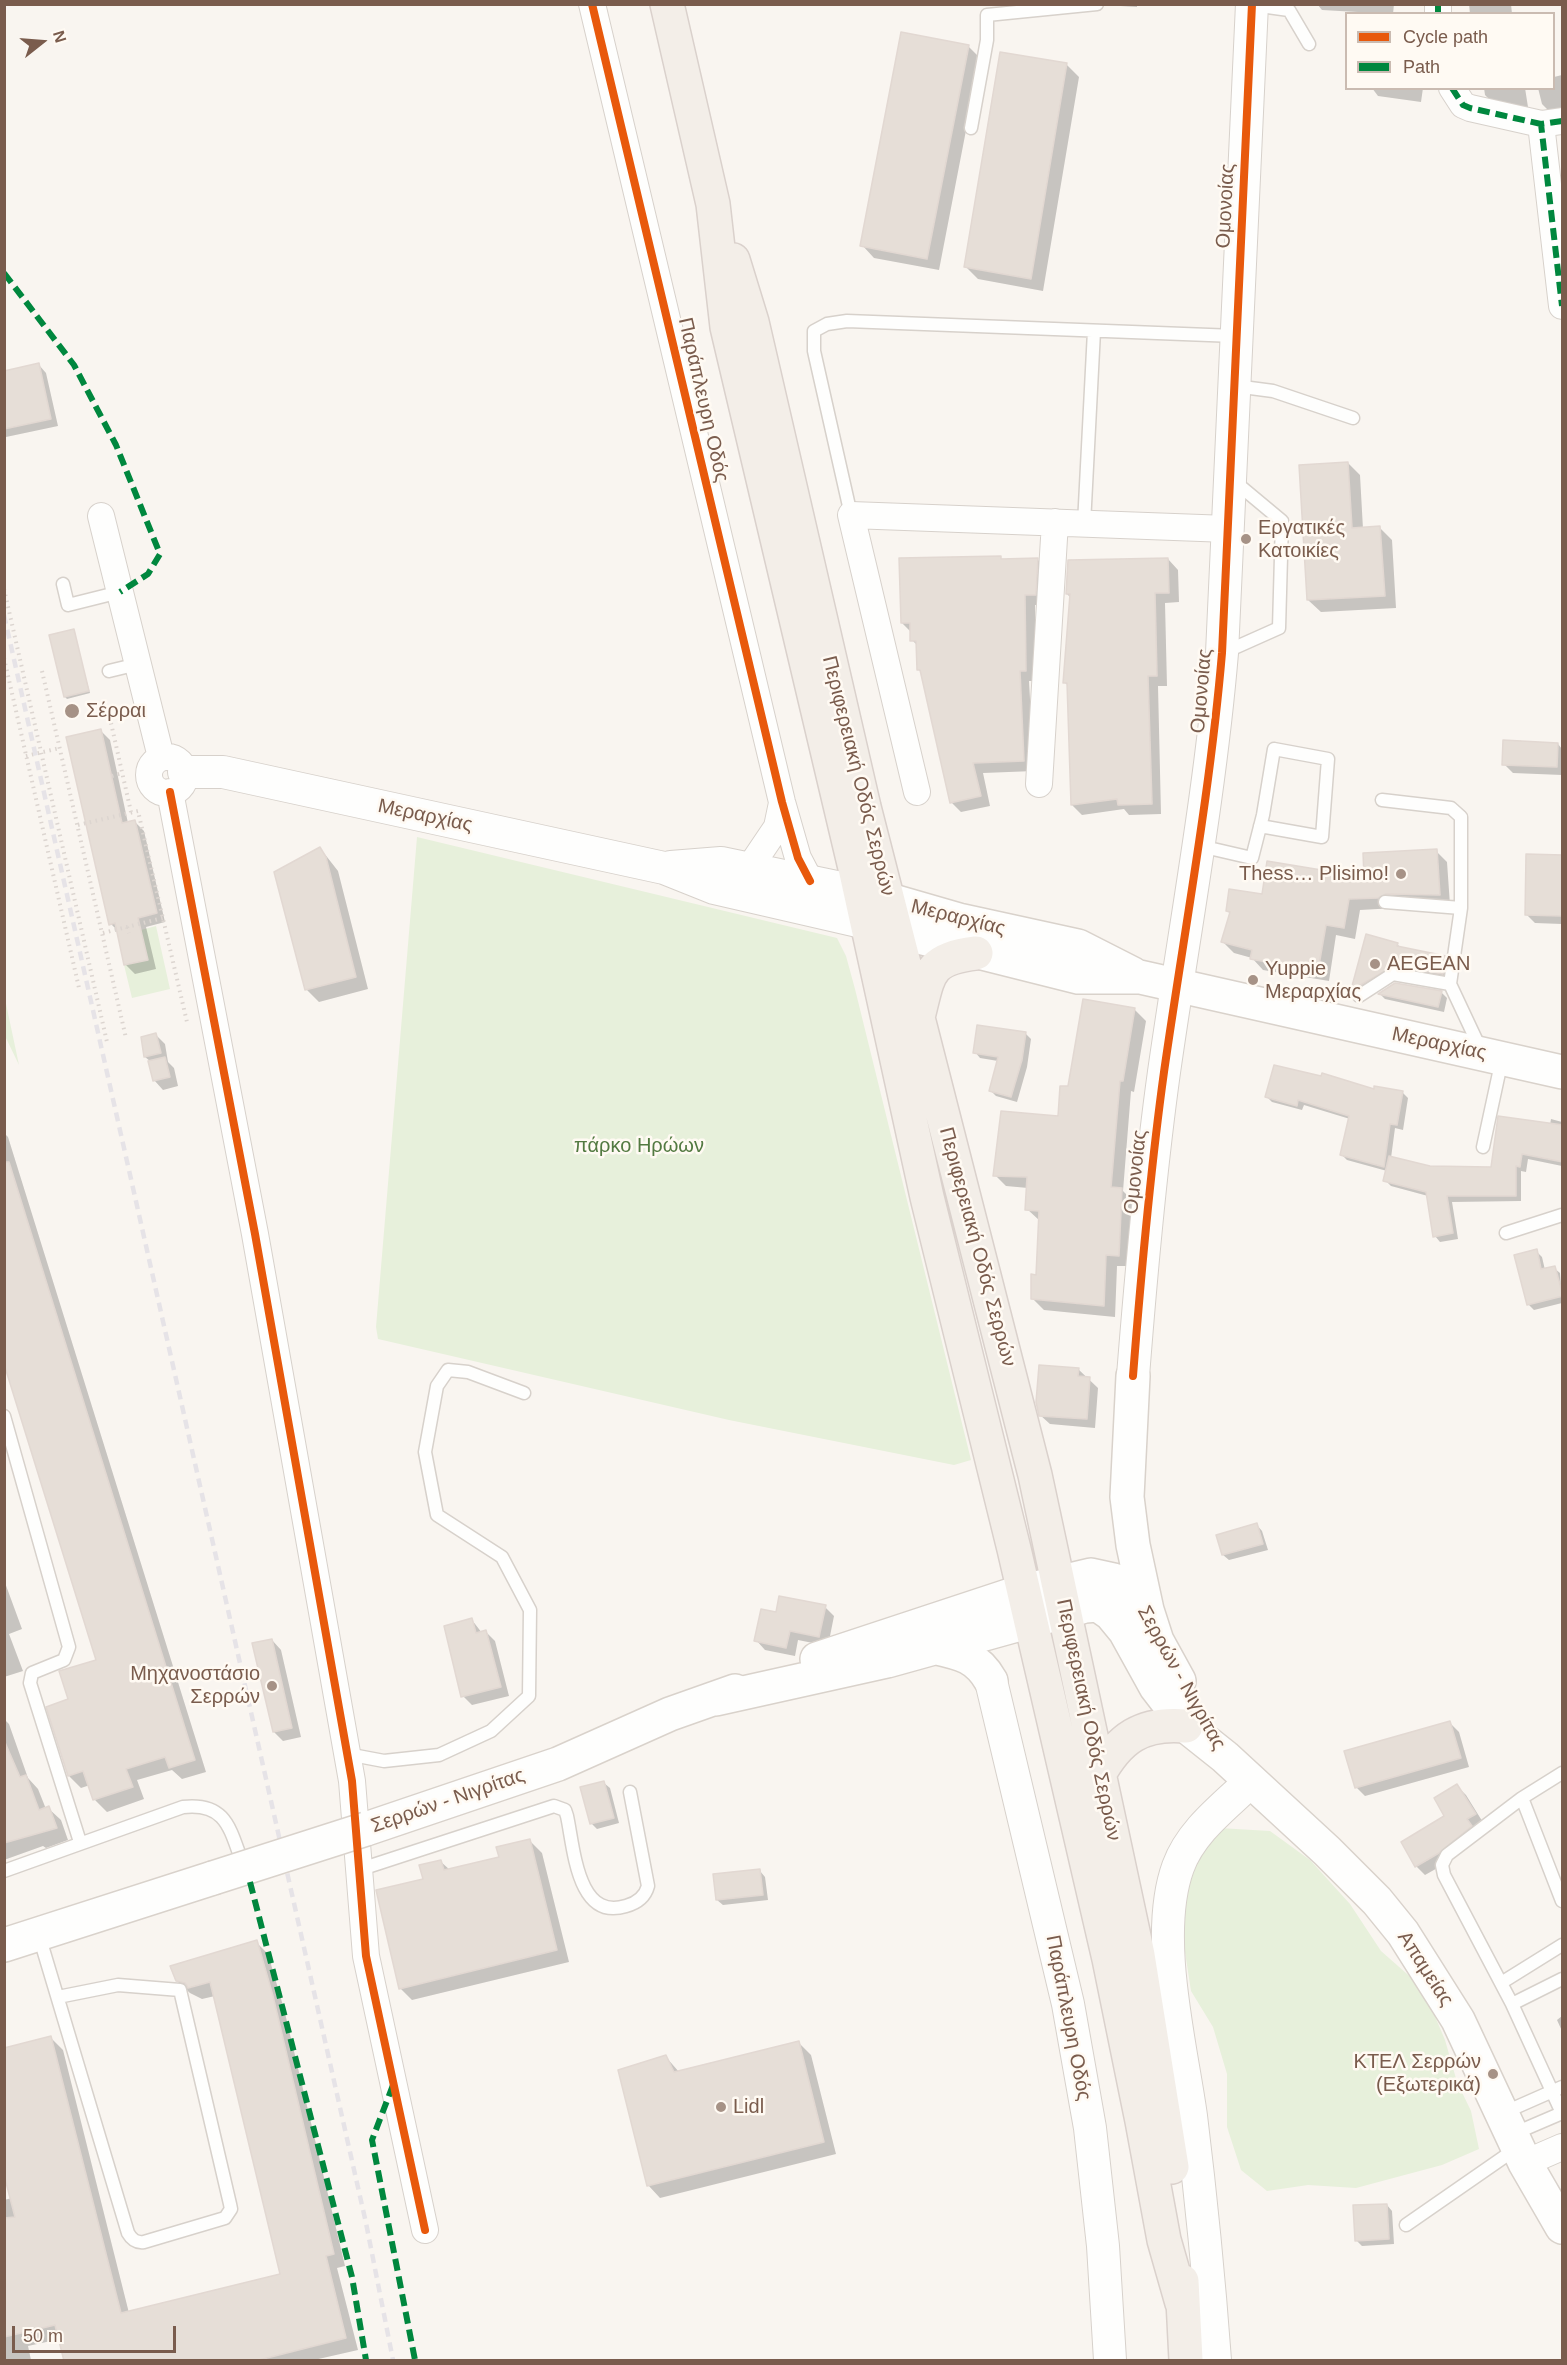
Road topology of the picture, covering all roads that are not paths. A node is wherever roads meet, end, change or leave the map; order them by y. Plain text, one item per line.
1 (592, 4) edge
2 (667, 4) edge
3 (1097, 4) edge
4 (1251, 5) edge
5 (1309, 44) dead end
6 (1453, 90) edge
7 (1552, 122) edge
8 (971, 128) dead end
9 (1563, 306) edge
10 (1094, 331) junction
11 (1236, 336) junction
12 (1234, 386) junction
13 (1353, 418) dead end
14 (1230, 478) junction
15 (851, 515) junction
16 (101, 516) dead end
17 (1055, 522) junction
18 (1084, 524) junction
19 (1228, 529) junction
20 (63, 584) dead end
21 (120, 592) junction
22 (1222, 653) junction
23 (138, 664) junction
24 (109, 671) dead end
25 (172, 774) junction
26 (1039, 784) dead end
27 (917, 792) dead end
28 (1382, 800) dead end
29 (782, 802) junction
30 (1260, 826) junction
31 (1200, 846) junction
32 (664, 868) junction
33 (748, 870) junction
34 (810, 881) junction
35 (1385, 902) dead end
36 (1461, 908) junction
37 (877, 912) junction
38 (976, 953) junction
39 (1140, 977) junction
40 (1450, 984) junction
41 (1177, 985) junction
42 (1359, 996) dead end
43 (918, 1019) junction
44 (1492, 1056) junction
45 (1563, 1072) edge
46 (1484, 1147) dead end
47 (1563, 1215) edge
48 (1506, 1233) dead end
49 (1133, 1376) joint
50 (524, 1393) dead end
51 (4, 1416) edge
52 (9, 1451) edge
53 (1062, 1596) junction
54 (1147, 1610) junction
55 (1021, 1611) junction
56 (933, 1647) junction
57 (991, 1681) junction
58 (716, 1699) junction
59 (1186, 1726) junction
60 (347, 1754) junction
61 (1225, 1756) junction
62 (1563, 1773) edge
63 (1098, 1776) junction
64 (1251, 1781) junction
65 (630, 1792) dead end
66 (1522, 1798) junction
67 (80, 1842) junction
68 (357, 1870) junction
69 (4, 1871) edge
70 (250, 1882) joint
71 (1563, 1901) edge
72 (46, 1940) junction
73 (4, 1945) edge
74 (1563, 1945) edge
75 (4, 1962) edge
76 (1563, 1979) edge
77 (1501, 1983) junction
78 (57, 1997) junction
79 (1512, 2004) junction
80 (1558, 2089) edge
81 (1562, 2113) edge
82 (1514, 2140) junction
83 (1563, 2147) edge
84 (1407, 2225) dead end
85 (1563, 2227) edge
86 (426, 2230) dead end
87 (1182, 2302) junction
88 (1110, 2361) edge
89 (1186, 2361) edge
90 (1215, 2361) edge

1 - 29 street, Παράπλευρη Οδός
2 - 37 main road, Περιφερειακή Οδός Σερρών
3 - 8 lane
4 - 5 lane
4 - 11 street, Ομονοίας
6 - 7 street
7 - 9 street
10 - 11 lane
10 - 15 lane
10 - 18 lane
11 - 12 street, Ομονοίας
12 - 13 lane
12 - 14 street, Ομονοίας
14 - 19 street, Ομονοίας
14 - 22 lane
15 - 17 street
15 - 27 street
16 - 21 street
17 - 18 street
17 - 26 street
18 - 19 street
19 - 22 street, Ομονοίας
20 - 21 lane
21 - 23 street
22 - 31 street, Ομονοίας
23 - 24 lane
23 - 25 street
25 - 32 street, Μεραρχίας
25 - 60 street
28 - 36 lane
29 - 33 street
29 - 34 street, Παράπλευρη Οδός
30 - 30 lane
30 - 31 lane
31 - 41 street, Ομονοίας
32 - 33 street, Μεραρχίας
32 - 37 street, Μεραρχίας
33 - 34 street, Μεραρχίας
34 - 37 street, Μεραρχίας
35 - 36 lane
36 - 40 lane
37 - 38 main road, Μεραρχίας
37 - 39 main road, Μεραρχίας
37 - 43 main road, Περιφερειακή Οδός Σερρών
37 - 55 main road, Περιφερειακή Οδός Σερρών
38 - 39 main road, Μεραρχίας
38 - 43 main road
39 - 41 main road, Μεραρχίας
40 - 42 lane
40 - 44 lane
41 - 44 main road, Μεραρχίας
41 - 49 street, Ομονοίας
43 - 53 main road, Περιφερειακή Οδός Σερρών
44 - 45 main road, Μεραρχίας
44 - 46 lane
47 - 48 lane
49 - 54 main road
50 - 60 lane
51 - 52 lane
52 - 67 lane
53 - 54 main road, Σερρών - Νιγρίτας
53 - 55 main road, Σερρών - Νιγρίτας
53 - 59 main road, Σερρών - Νιγρίτας
53 - 63 main road, Περιφερειακή Οδός Σερρών
54 - 61 main road, Σερρών - Νιγρίτας
55 - 56 main road, Σερρών - Νιγρίτας
55 - 57 main road
55 - 58 main road, Σερρών - Νιγρίτας
55 - 87 main road, Περιφερειακή Οδός Σερρών
56 - 57 main road
56 - 58 main road, Σερρών - Νιγρίτας
57 - 88 street, Παράπλευρη Οδός
58 - 72 main road, Σερρών - Νιγρίτας, bridge
59 - 61 main road, Σερρών - Νιγρίτας
59 - 63 main road
60 - 68 street
61 - 64 main road, Απαμείας
62 - 66 lane
63 - 87 main road, Περιφερειακή Οδός Σερρών
64 - 82 main road, Απαμείας
64 - 90 street
65 - 68 lane
66 - 71 lane
66 - 77 lane
67 - 69 lane
67 - 70 lane
68 - 86 street
70 - 72 street
72 - 73 main road, Σερρών - Νιγρίτας
72 - 75 street
72 - 78 lane
74 - 77 lane
76 - 79 lane
77 - 79 lane
78 - 78 lane
79 - 80 lane
80 - 81 lane
80 - 82 lane
81 - 82 lane
82 - 83 street
82 - 84 lane
82 - 85 main road, Απαμείας
87 - 89 main road, Περιφερειακή Οδός Σερρών

